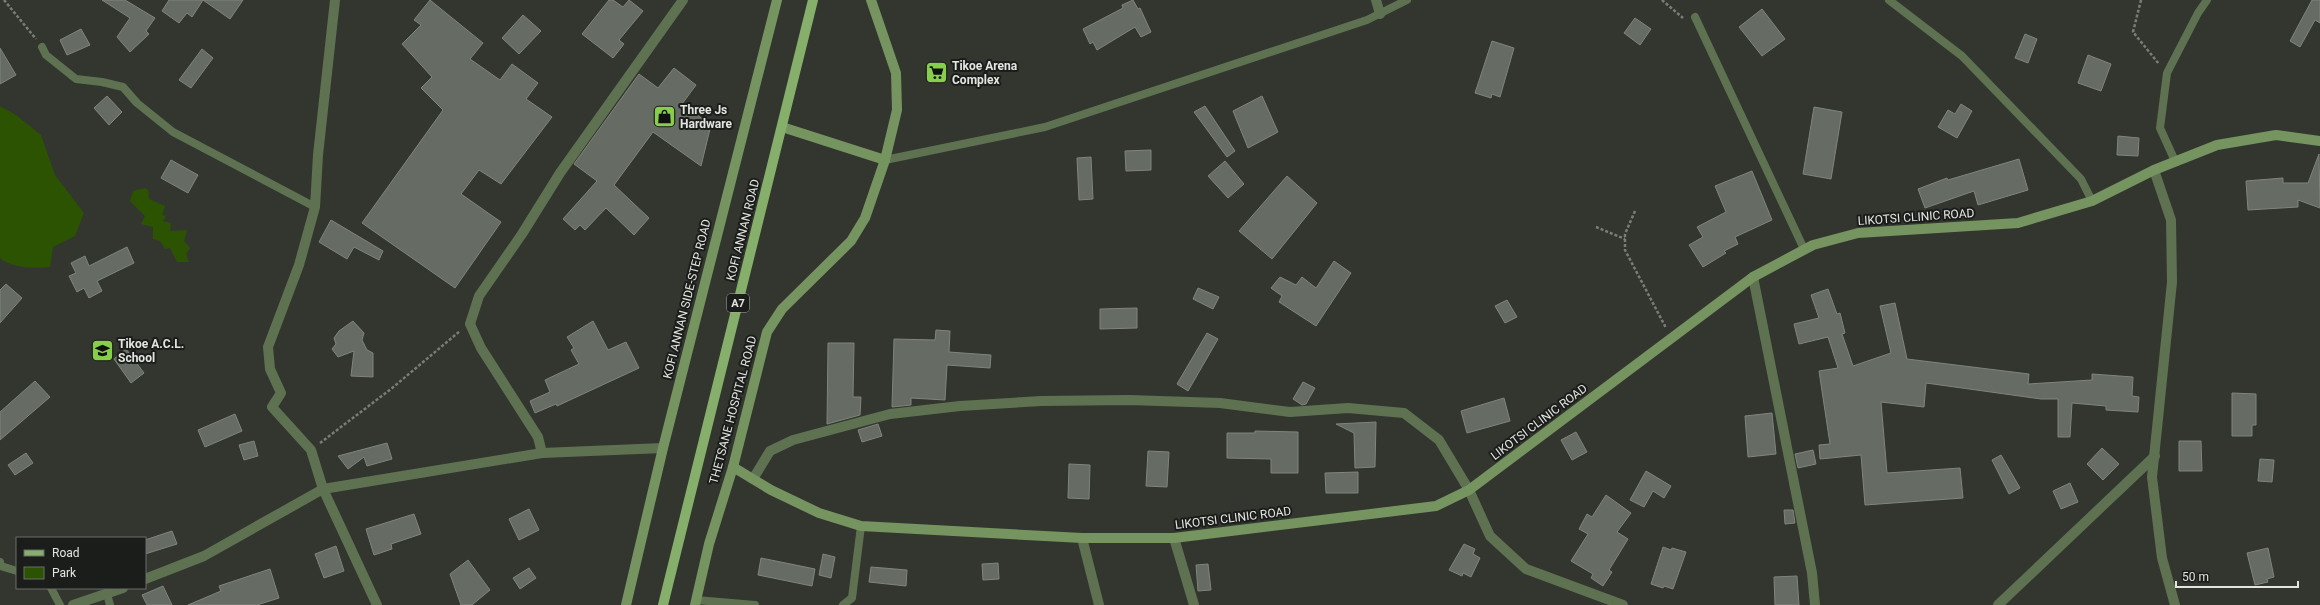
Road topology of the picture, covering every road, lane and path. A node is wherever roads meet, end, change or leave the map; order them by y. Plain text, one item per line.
1 (4, 0) edge
2 (335, 0) edge
3 (683, 0) edge
4 (777, 0) edge
5 (813, 0) edge
6 (871, 0) edge
7 (1376, 0) edge
8 (1407, 0) edge
9 (1662, 0) edge
10 (1889, 0) edge
11 (2141, 0) edge
12 (2207, 0) edge
13 (1380, 14) junction
14 (1695, 17) joint
15 (42, 47) joint
16 (2167, 73) junction
17 (782, 127) junction
18 (2320, 141) edge
19 (885, 160) junction
20 (2175, 161) junction
21 (2154, 170) junction
22 (2092, 201) junction
23 (315, 207) junction
24 (1635, 210) dead end
25 (1596, 227) dead end
26 (1625, 239) junction
27 (1804, 249) junction
28 (1753, 277) junction
29 (470, 324) junction
30 (1672, 339) junction
31 (662, 448) junction
32 (311, 450) junction
33 (542, 454) junction
34 (2155, 456) junction
35 (733, 467) junction
36 (753, 479) junction
37 (323, 489) junction
38 (1469, 490) junction
39 (861, 526) junction
40 (1082, 538) junction
41 (1174, 538) junction
42 (0, 562) edge
43 (16, 571) edge
44 (146, 579) edge
45 (52, 589) edge
46 (120, 589) edge
47 (108, 594) junction
48 (695, 603) edge
49 (60, 605) edge
50 (73, 605) edge
51 (110, 605) edge
52 (377, 605) edge
53 (626, 605) edge
54 (663, 605) edge
55 (755, 605) edge
56 (843, 605) edge
57 (1099, 605) edge
58 (1194, 605) edge
59 (1623, 605) edge
60 (1815, 605) edge
61 (1998, 605) edge
62 (2175, 605) edge

1 - 15 path
2 - 23 street
3 - 29 street
4 - 31 street, KOFI ANNAN SIDE-STEP ROAD
5 - 17 main road, KOFI ANNAN ROAD / A7
6 - 19 street, THETSANE HOSPITAL ROAD
7 - 13 street
8 - 13 lane
9 - 14 path
10 - 22 lane
11 - 16 path
12 - 16 lane
13 - 19 lane
14 - 27 lane
15 - 23 lane
16 - 20 lane
17 - 19 street
17 - 54 main road, KOFI ANNAN ROAD / A7
18 - 20 street, LIKOTSI CLINIC ROAD
19 - 35 street, THETSANE HOSPITAL ROAD
20 - 21 street, LIKOTSI CLINIC ROAD
21 - 22 street, LIKOTSI CLINIC ROAD
21 - 34 street
22 - 27 street, LIKOTSI CLINIC ROAD
23 - 32 street
24 - 26 path
25 - 26 path
26 - 30 path
27 - 28 street, LIKOTSI CLINIC ROAD
28 - 30 street, LIKOTSI CLINIC ROAD
28 - 60 street
29 - 32 path
29 - 33 street
30 - 38 street, LIKOTSI CLINIC ROAD
31 - 33 street
31 - 53 street, KOFI ANNAN SIDE-STEP ROAD
32 - 37 street
33 - 37 street
34 - 61 street
34 - 62 street
35 - 36 street, LIKOTSI CLINIC ROAD
35 - 48 street, THETSANE HOSPITAL ROAD
36 - 38 street
36 - 39 street, LIKOTSI CLINIC ROAD
37 - 44 street
37 - 52 street
38 - 41 street, LIKOTSI CLINIC ROAD
38 - 59 street
39 - 40 street, LIKOTSI CLINIC ROAD
39 - 56 lane
40 - 41 street, LIKOTSI CLINIC ROAD
40 - 57 street
41 - 58 street
42 - 43 lane
45 - 49 lane
46 - 47 street
47 - 50 street
47 - 51 lane
48 - 55 lane

